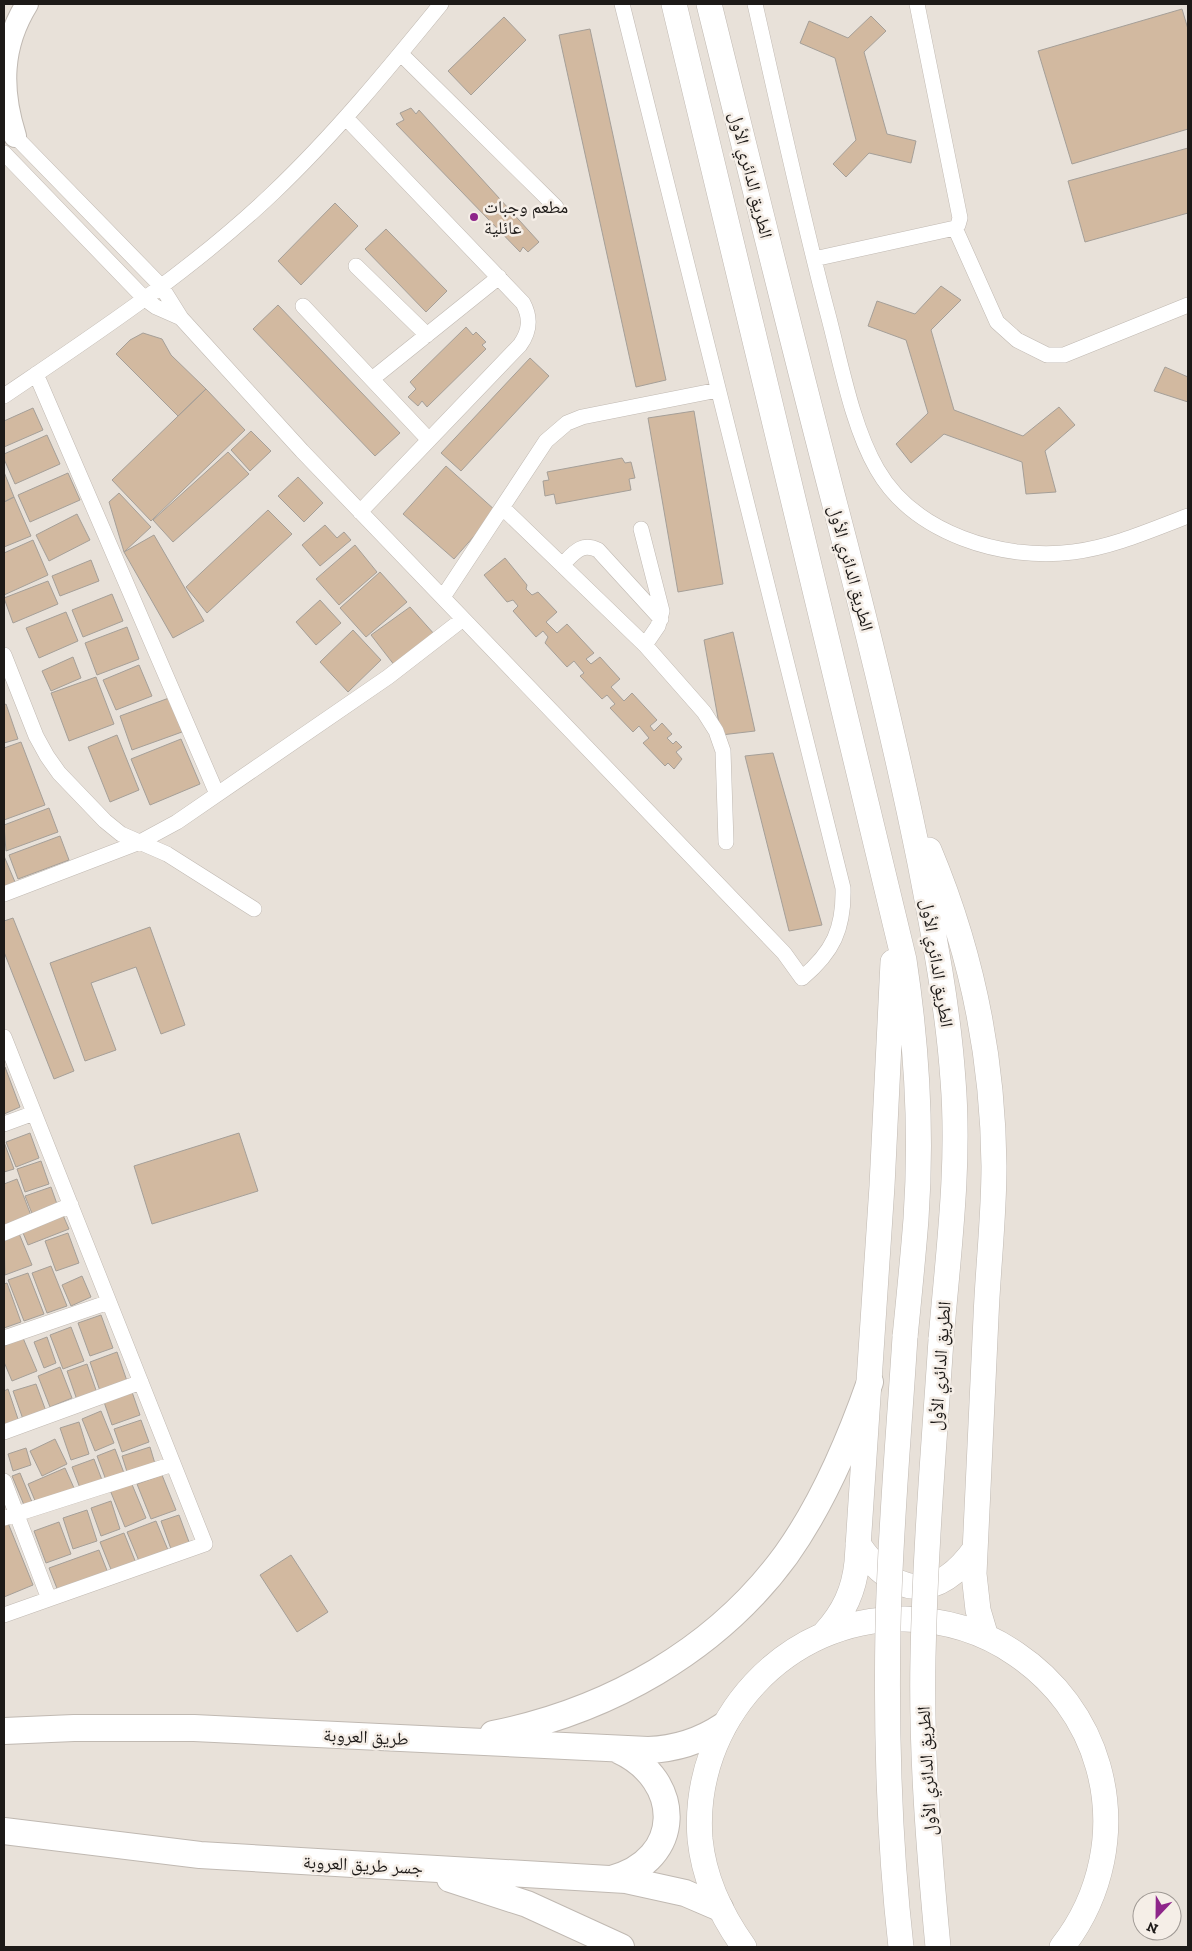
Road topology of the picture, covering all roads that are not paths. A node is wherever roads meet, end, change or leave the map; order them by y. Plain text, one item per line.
1 (27, 4) edge
2 (441, 4) edge
3 (622, 4) edge
4 (674, 4) edge
5 (709, 4) edge
6 (755, 4) edge
7 (917, 4) edge
8 (401, 54) junction
9 (346, 118) junction
10 (7, 138) edge
11 (556, 207) dead end
12 (955, 228) junction
13 (814, 259) junction
14 (356, 266) dead end
15 (499, 277) junction
16 (161, 286) junction
17 (145, 299) junction
18 (1188, 305) edge
19 (303, 306) dead end
20 (181, 318) junction
21 (427, 335) junction
22 (36, 374) junction
23 (372, 379) junction
24 (718, 390) junction
25 (4, 396) edge
26 (429, 440) junction
27 (503, 508) junction
28 (360, 512) junction
29 (1188, 516) edge
30 (641, 529) dead end
31 (562, 564) junction
32 (443, 597) junction
33 (463, 619) junction
34 (661, 619) junction
35 (644, 645) junction
36 (4, 655) edge
37 (217, 794) junction
38 (908, 803) junction
39 (140, 842) junction
40 (726, 842) dead end
41 (4, 894) edge
42 (254, 909) dead end
43 (895, 917) junction
44 (4, 1037) edge
45 (34, 1113) junction
46 (4, 1124) edge
47 (71, 1205) junction
48 (4, 1233) edge
49 (109, 1302) junction
50 (4, 1338) edge
51 (141, 1382) junction
52 (870, 1382) junction
53 (4, 1432) edge
54 (174, 1464) junction
55 (4, 1481) edge
56 (10, 1516) edge
57 (858, 1544) junction
58 (975, 1549) junction
59 (49, 1598) junction
60 (4, 1615) edge
61 (825, 1633) junction
62 (986, 1636) junction
63 (723, 1726) junction
64 (4, 1731) edge
65 (449, 1741) junction
66 (616, 1749) junction
67 (4, 1831) edge
68 (418, 1868) junction
69 (610, 1879) junction
70 (720, 1908) junction
71 (620, 1947) edge
72 (744, 1947) edge
73 (901, 1947) edge
74 (938, 1947) edge
75 (1062, 1947) edge

1 - 10 main road
2 - 8 street
3 - 24 street
4 - 43 main road, الطريق الدائري الأول
5 - 38 main road, الطريق الدائري الأول
6 - 13 street
7 - 12 street
8 - 9 street
8 - 11 street
9 - 15 street
9 - 16 street
10 - 16 street
10 - 17 street
12 - 13 street
12 - 18 street
13 - 29 street
14 - 21 street
15 - 21 street
15 - 26 street
16 - 17 street
16 - 20 street
17 - 20 street
17 - 22 street
19 - 23 street
20 - 28 street
21 - 23 street
22 - 25 street
22 - 37 street
23 - 26 street
24 - 27 street
24 - 33 street
26 - 28 street
27 - 31 street
27 - 32 street
28 - 32 street
30 - 34 street
31 - 34 street
31 - 35 street
32 - 33 street
33 - 37 street
34 - 35 street
35 - 40 street
36 - 39 street
37 - 39 street
38 - 58 main road
38 - 74 main road, الطريق الدائري الأول, bridge
39 - 41 street
39 - 42 street
43 - 52 main road
43 - 73 main road, الطريق الدائري الأول, bridge
44 - 45 street
45 - 46 street
45 - 47 street
47 - 48 street
47 - 49 street
49 - 50 street
49 - 51 street
51 - 53 street
51 - 54 street
52 - 57 main road
52 - 65 highway
54 - 56 street
54 - 59 street
55 - 56 street
56 - 59 street
57 - 58 main road
57 - 61 main road
58 - 62 main road
59 - 60 street
61 - 62 main road
61 - 63 main road
62 - 75 main road
63 - 66 highway, طريق العروبة
63 - 70 main road
64 - 65 highway, طريق العروبة
65 - 66 highway, طريق العروبة
66 - 69 highway
67 - 68 highway, جسر طريق العروبة
68 - 69 highway, جسر طريق العروبة
68 - 71 highway
69 - 70 highway, جسر طريق العروبة
70 - 72 main road

